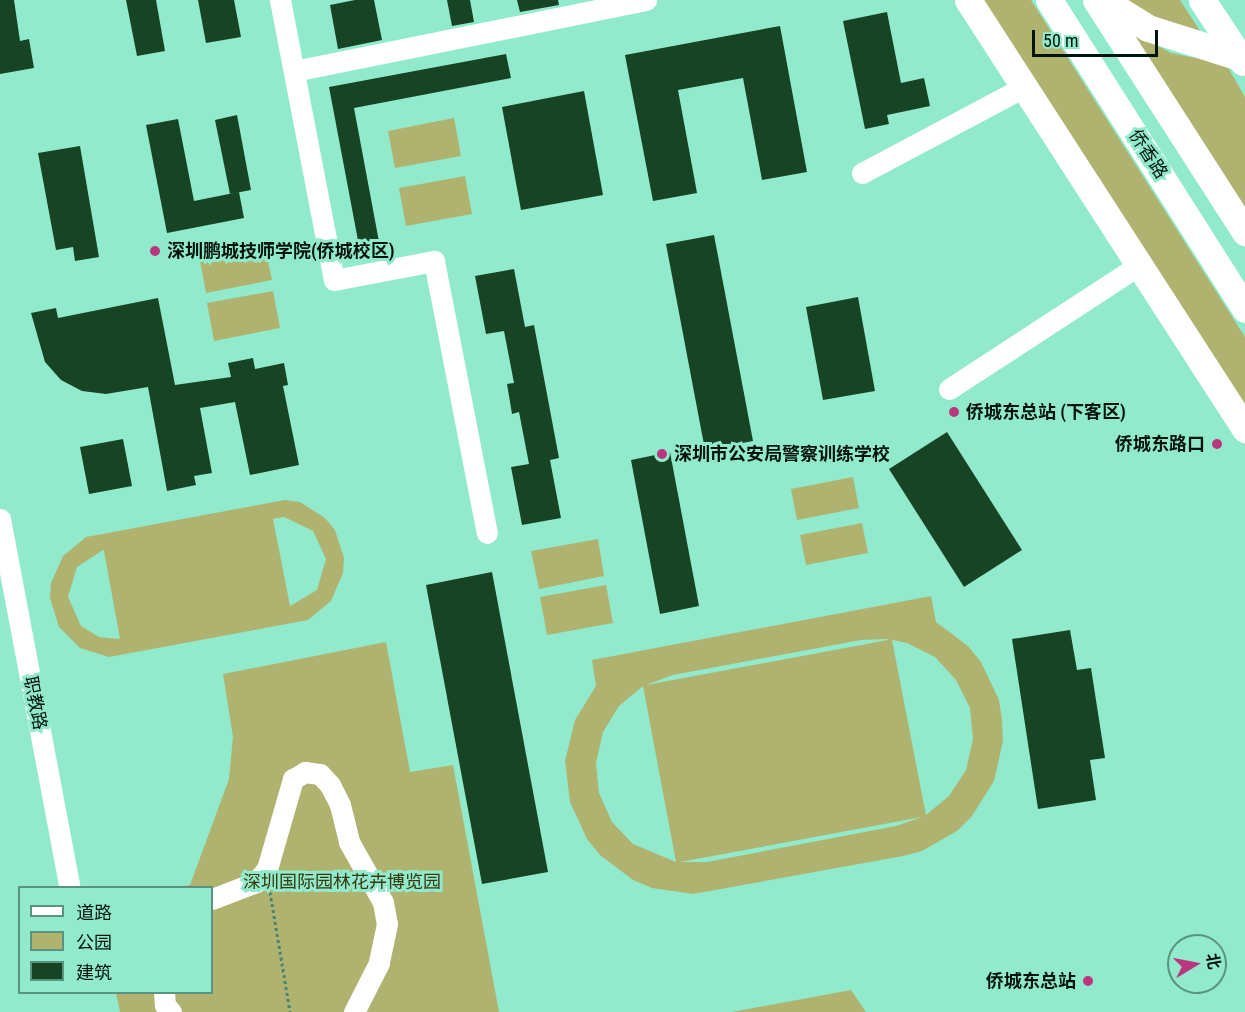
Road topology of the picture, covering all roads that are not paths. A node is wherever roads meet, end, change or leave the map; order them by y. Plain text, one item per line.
1 (280, 0) edge
2 (646, 0) edge
3 (968, 0) edge
4 (1049, 0) edge
5 (1095, 0) edge
6 (1103, 0) edge
7 (1202, 0) edge
8 (1242, 61) edge
9 (294, 71) junction
10 (1024, 87) junction
11 (862, 173) dead end
12 (1245, 232) edge
13 (1139, 265) junction
14 (1245, 309) edge
15 (949, 389) dead end
16 (1245, 429) edge
17 (0, 519) edge
18 (487, 533) dead end
19 (70, 886) edge
20 (213, 899) edge
21 (164, 994) edge
22 (171, 1012) edge
23 (354, 1012) edge

1 - 9 street
2 - 9 street
3 - 10 main road
4 - 14 main road, 侨香路
5 - 12 main road
6 - 8 main road
7 - 8 main road
9 - 18 street
10 - 11 street
10 - 13 main road
13 - 15 street
13 - 16 main road
17 - 19 street, 职教路
20 - 23 street
21 - 22 street

